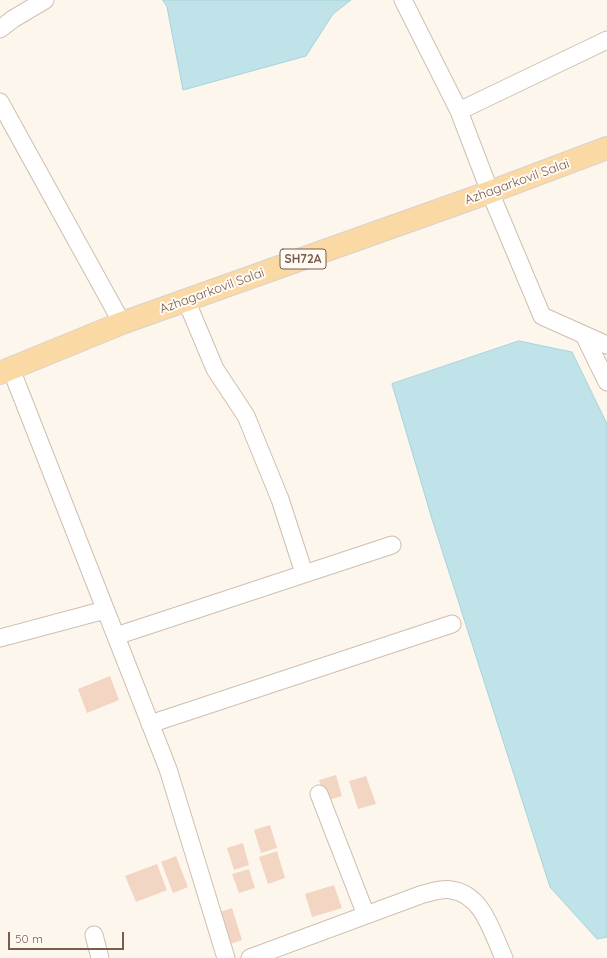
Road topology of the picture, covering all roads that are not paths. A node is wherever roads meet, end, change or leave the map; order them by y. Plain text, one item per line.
1 (45, 0) edge
2 (404, 0) edge
3 (0, 29) edge
4 (607, 40) edge
5 (0, 102) edge
6 (459, 111) junction
7 (607, 148) edge
8 (490, 192) junction
9 (186, 300) junction
10 (122, 324) junction
11 (584, 335) junction
12 (607, 345) edge
13 (6, 371) edge
14 (607, 382) edge
15 (392, 545) dead end
16 (304, 573) junction
17 (105, 610) junction
18 (452, 624) dead end
19 (116, 636) junction
20 (0, 638) edge
21 (150, 724) junction
22 (319, 794) dead end
23 (366, 915) junction
24 (94, 935) dead end
25 (100, 958) edge
26 (226, 958) edge
27 (250, 958) edge
28 (504, 958) edge

1 - 3 street
2 - 6 street
4 - 6 street
5 - 10 street
6 - 8 street
7 - 8 main road, Azhagarkovil Salai / SH72A
8 - 9 main road, Azhagarkovil Salai / SH72A
8 - 11 street
9 - 10 main road, Azhagarkovil Salai / SH72A
9 - 16 street
10 - 13 main road, Azhagarkovil Salai / SH72A
11 - 12 street
11 - 14 street
13 - 17 street
15 - 16 street
16 - 19 street
17 - 19 street
17 - 20 street
18 - 21 street
19 - 21 street
21 - 26 street
22 - 23 street
23 - 27 street
23 - 28 street
24 - 25 street

